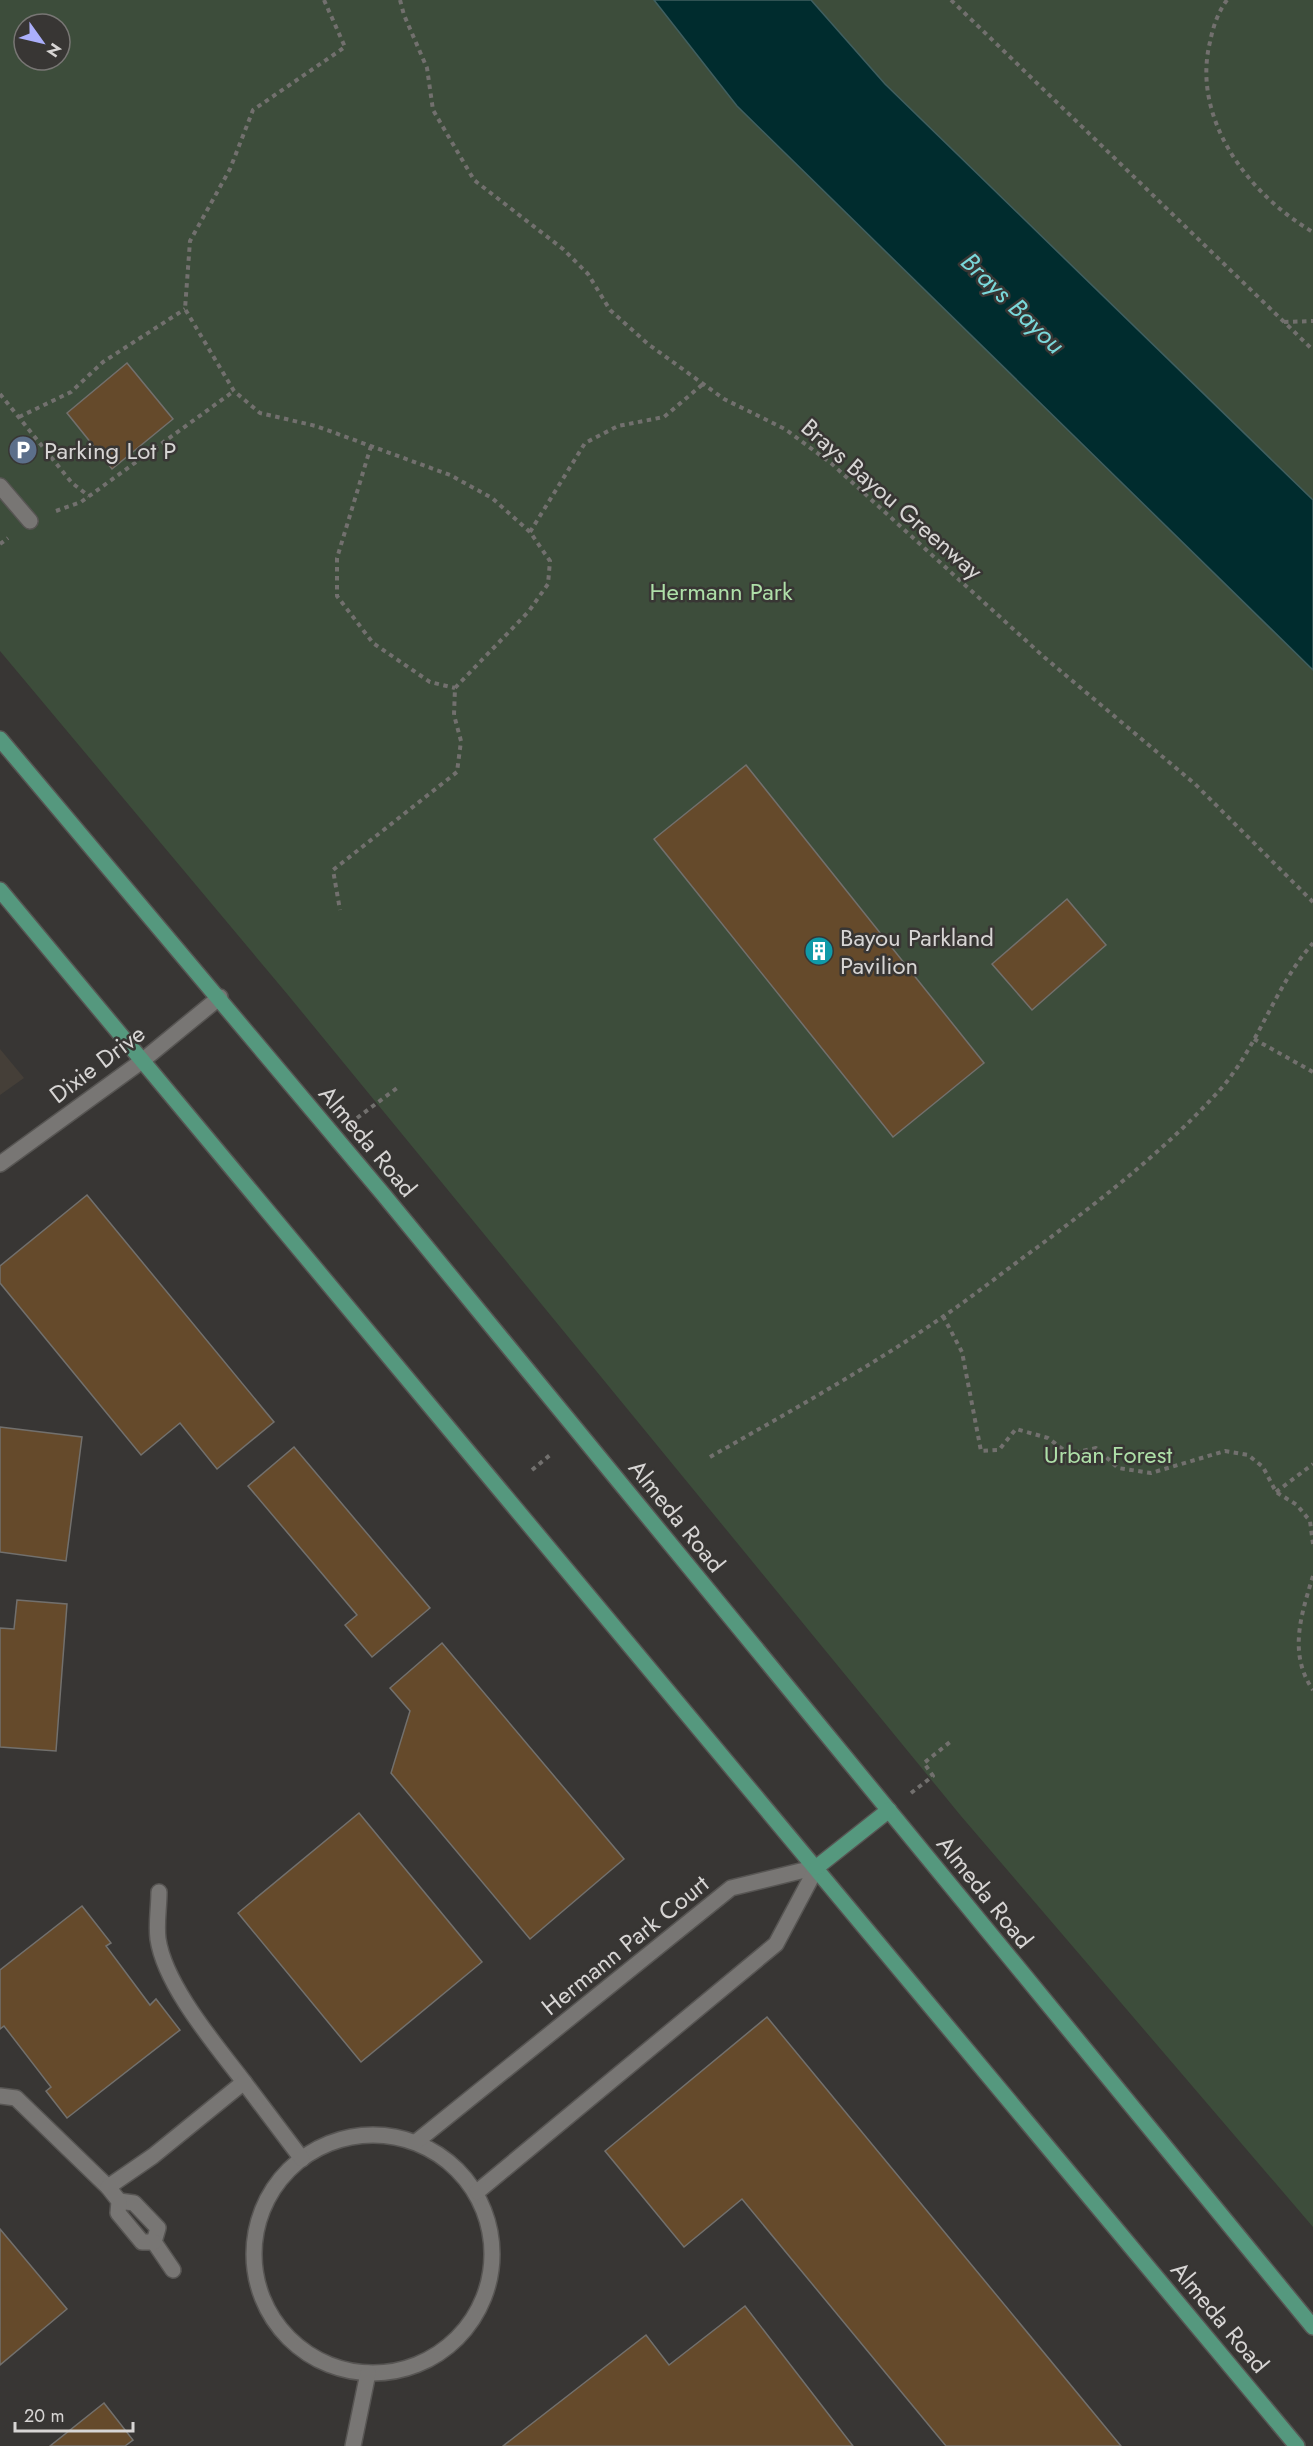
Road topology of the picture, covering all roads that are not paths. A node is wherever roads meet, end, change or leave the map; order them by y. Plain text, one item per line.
1 (0, 486) edge
2 (30, 521) road end
3 (0, 739) edge
4 (0, 890) edge
5 (220, 998) junction
6 (142, 1061) junction
7 (0, 1164) edge
8 (889, 1810) junction
9 (817, 1867) junction
10 (159, 1892) dead end
11 (244, 2082) junction
12 (0, 2096) edge
13 (416, 2142) junction
14 (302, 2158) junction
15 (108, 2187) junction
16 (477, 2192) junction
17 (173, 2270) dead end
18 (1313, 2327) edge
19 (369, 2373) junction
20 (353, 2446) edge
21 (1297, 2446) edge

1 - 2 street
3 - 5 main road, Almeda Road
4 - 6 main road, Almeda Road
5 - 6 street, Dixie Drive
5 - 8 main road, Almeda Road
6 - 7 street, Dixie Drive
6 - 9 main road, Almeda Road
8 - 9 main road
8 - 18 main road, Almeda Road
9 - 13 street, Hermann Park Court
9 - 16 street
9 - 21 main road, Almeda Road
10 - 11 street
11 - 14 street
11 - 15 street
12 - 15 street
13 - 14 street
13 - 16 street
14 - 19 street
15 - 17 street
16 - 19 street
19 - 20 street

